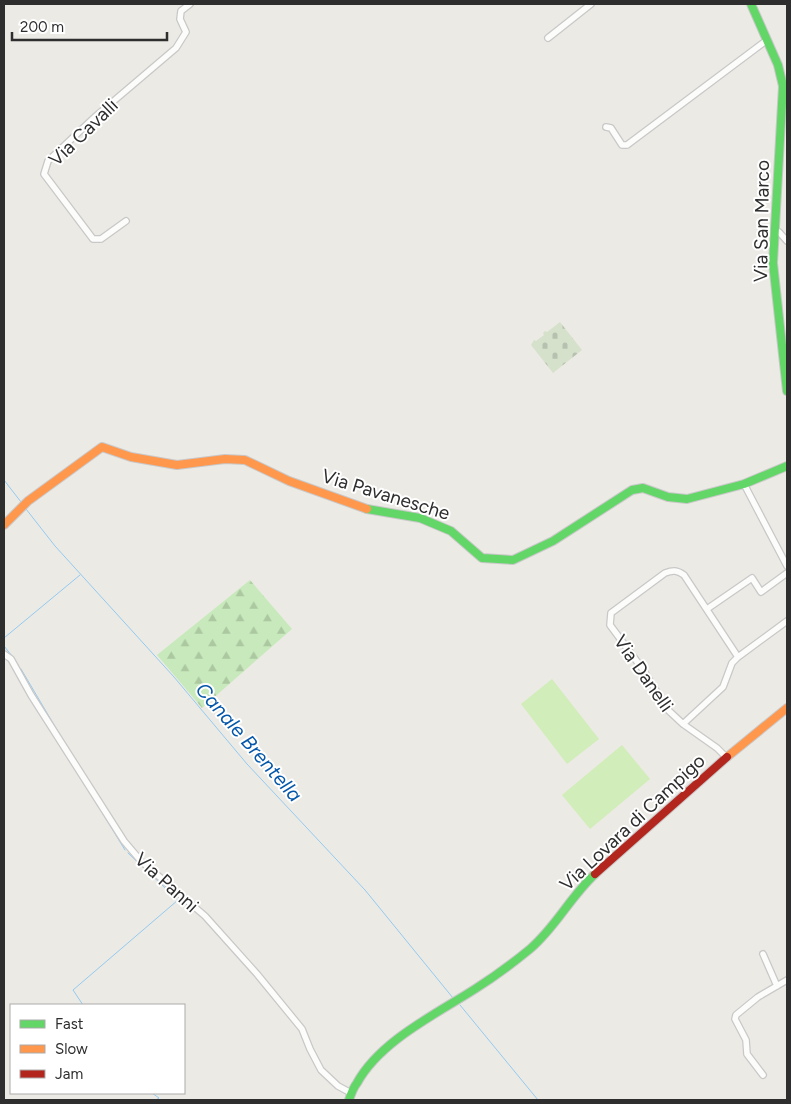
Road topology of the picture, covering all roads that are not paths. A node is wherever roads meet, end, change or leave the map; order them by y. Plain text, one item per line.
1 (190, 4) edge
2 (591, 4) edge
3 (751, 4) edge
4 (548, 38) dead end
5 (767, 40) junction
6 (606, 127) dead end
7 (126, 221) dead end
8 (774, 230) junction
9 (787, 241) edge
10 (787, 391) edge
11 (787, 466) edge
12 (744, 484) junction
13 (4, 526) edge
14 (787, 566) edge
15 (787, 573) edge
16 (707, 609) junction
17 (787, 621) edge
18 (4, 654) edge
19 (738, 656) junction
20 (787, 708) edge
21 (683, 724) junction
22 (726, 757) junction
23 (763, 954) dead end
24 (787, 980) edge
25 (777, 986) junction
26 (762, 1075) dead end
27 (350, 1096) edge

1 - 7 street, Via Cavalli
2 - 4 street
3 - 5 street, Via San Marco
5 - 6 street
5 - 8 street, Via San Marco
8 - 9 street
8 - 10 street, Via San Marco
11 - 12 street, Via Pavanesche
12 - 13 street, Via Pavanesche
12 - 14 street
15 - 16 street
16 - 19 street
16 - 21 street, Via Danelli
17 - 19 street
18 - 27 street, Via Panni
19 - 21 street
20 - 22 street, Via Lovara di Campigo
21 - 22 street, Via Danelli
22 - 27 street, Via Lovara di Campigo
23 - 25 street
24 - 25 street
25 - 26 street

